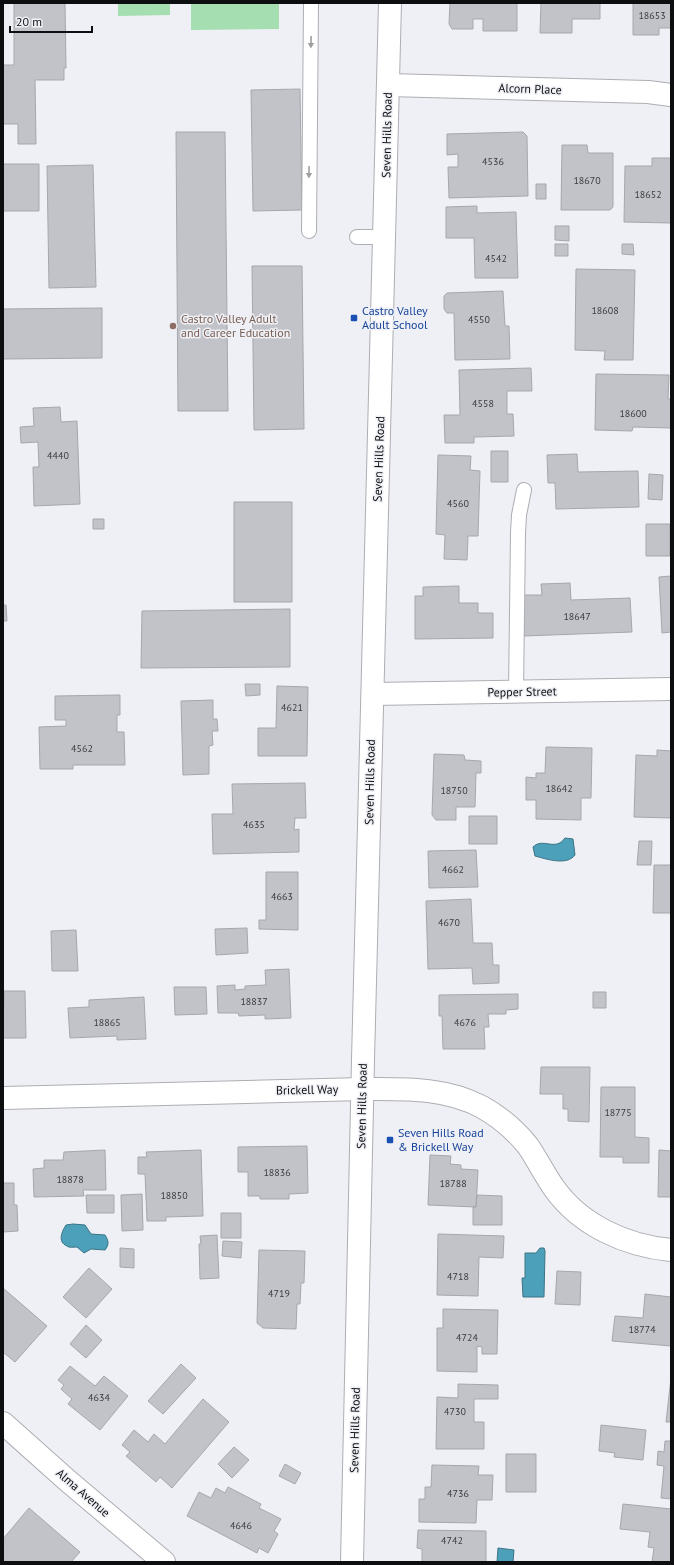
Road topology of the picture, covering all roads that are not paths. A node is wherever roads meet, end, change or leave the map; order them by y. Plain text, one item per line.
1 (311, 3) edge
2 (390, 3) edge
3 (388, 85) junction
4 (671, 95) edge
5 (309, 231) dead end
6 (357, 237) dead end
7 (384, 237) junction
8 (524, 490) dead end
9 (671, 689) edge
10 (516, 692) junction
11 (373, 694) junction
12 (363, 1089) junction
13 (3, 1098) edge
14 (671, 1250) edge
15 (3, 1423) edge
16 (164, 1562) edge
17 (352, 1562) edge

1 -> 5 lane
2 - 3 street, Seven Hills Road
3 - 4 street, Alcorn Place
3 - 7 street, Seven Hills Road
6 - 7 lane
7 - 11 street, Seven Hills Road
8 - 10 lane
9 - 10 street, Pepper Street
10 - 11 street, Pepper Street
11 - 12 street, Seven Hills Road
12 - 13 street, Brickell Way
12 - 14 street, Brickell Way
12 - 17 street, Seven Hills Road
15 - 16 street, Alma Avenue

